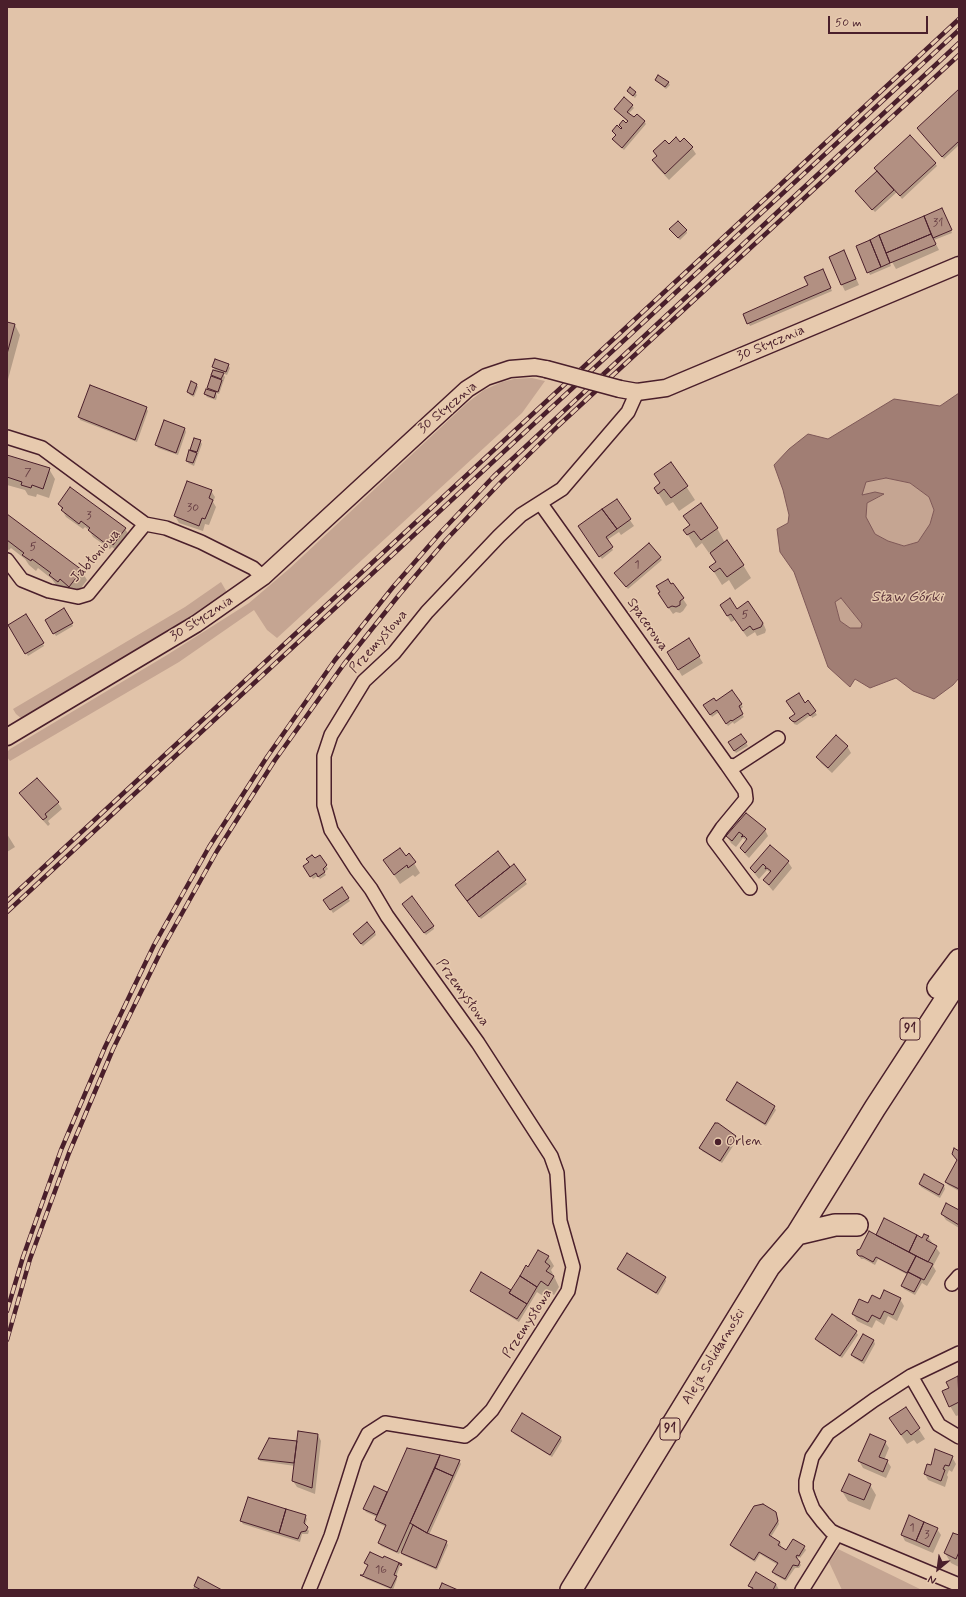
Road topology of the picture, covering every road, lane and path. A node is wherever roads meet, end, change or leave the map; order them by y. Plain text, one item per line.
1 (959, 265) edge
2 (637, 392) junction
3 (7, 437) edge
4 (541, 504) junction
5 (145, 524) junction
6 (7, 560) edge
7 (263, 577) junction
8 (7, 737) edge
9 (778, 738) dead end
10 (727, 765) junction
11 (750, 888) dead end
12 (959, 960) edge
13 (959, 979) edge
14 (857, 1225) dead end
15 (798, 1234) junction
16 (769, 1267) junction
17 (959, 1353) edge
18 (911, 1376) junction
19 (959, 1436) edge
20 (837, 1534) junction
21 (959, 1584) edge
22 (309, 1590) edge
23 (571, 1590) edge
24 (802, 1590) edge

1 - 2 street, 30 Stycznia
2 - 4 street, Przemysłowa
2 - 7 street, 30 Stycznia, bridge
3 - 5 street, Jabłoniowa
4 - 10 street, Spacerowa
4 - 22 street, Przemysłowa
5 - 6 street, Jabłoniowa
5 - 7 street, Jabłoniowa
7 - 8 street, 30 Stycznia
9 - 10 street
10 - 11 street, Spacerowa
12 - 16 main road, Aleja Solidarności / 91
13 - 15 main road, Aleja Solidarności / 91
14 - 15 main road
15 - 16 main road, Aleja Solidarności / 91
16 - 23 main road, Aleja Solidarności / 91
17 - 18 street
18 - 19 street
18 - 20 street
20 - 21 street
20 - 24 street

